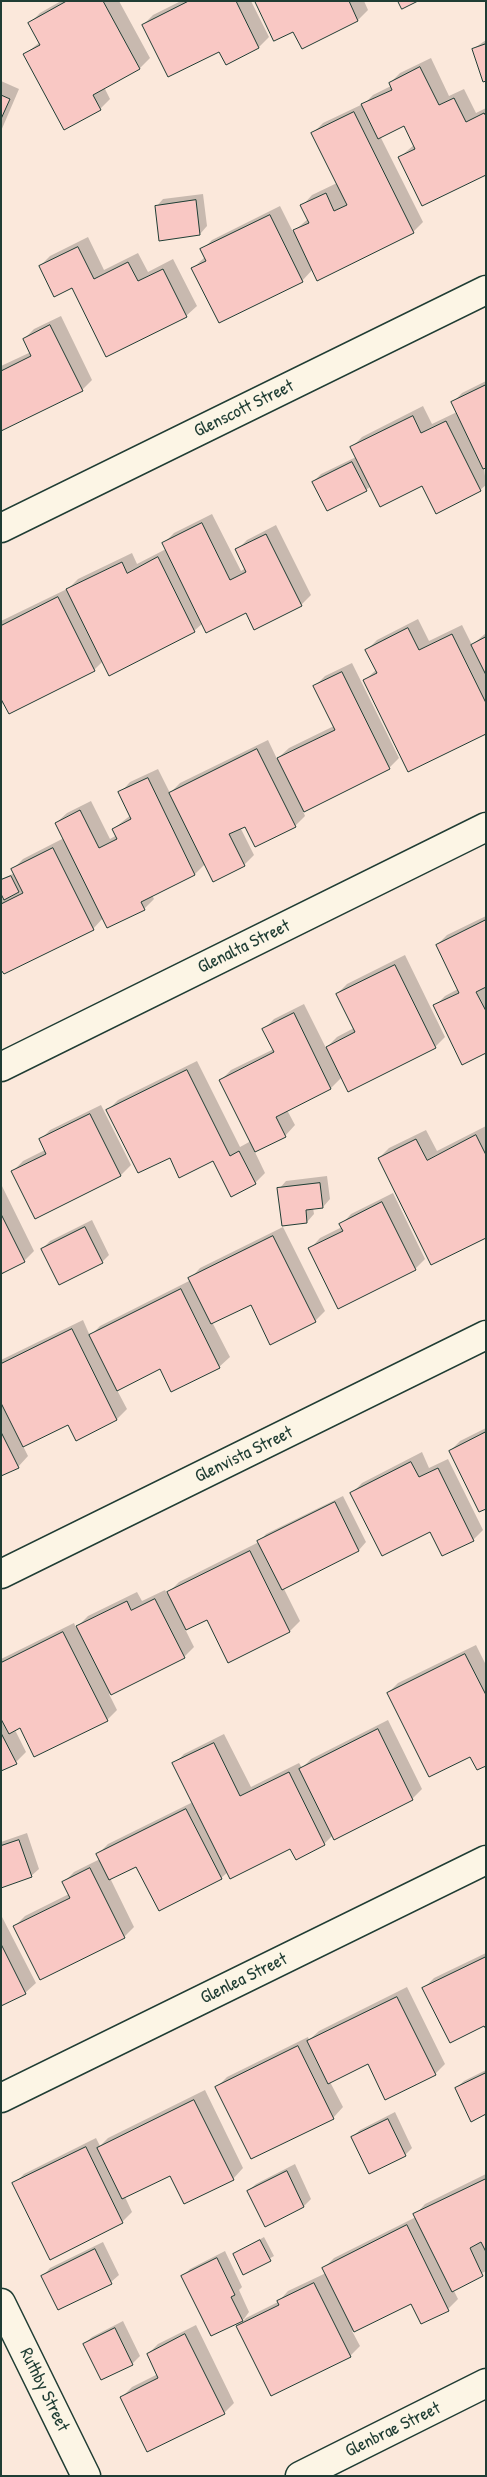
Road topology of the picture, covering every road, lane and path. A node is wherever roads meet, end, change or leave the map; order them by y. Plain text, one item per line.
1 (486, 290) edge
2 (1, 528) edge
3 (486, 827) edge
4 (1, 1067) edge
5 (486, 1335) edge
6 (1, 1574) edge
7 (486, 1860) edge
8 (1, 2098) edge
9 (1, 2304) edge
10 (486, 2384) edge
11 (86, 2476) edge
12 (300, 2476) edge

1 - 2 street, Glenscott Street
3 - 4 street, Glenalta Street
5 - 6 street, Glenvista Street
7 - 8 street, Glenlea Street
9 - 11 street, Ruthby Street
10 - 12 street, Glenbrae Street

